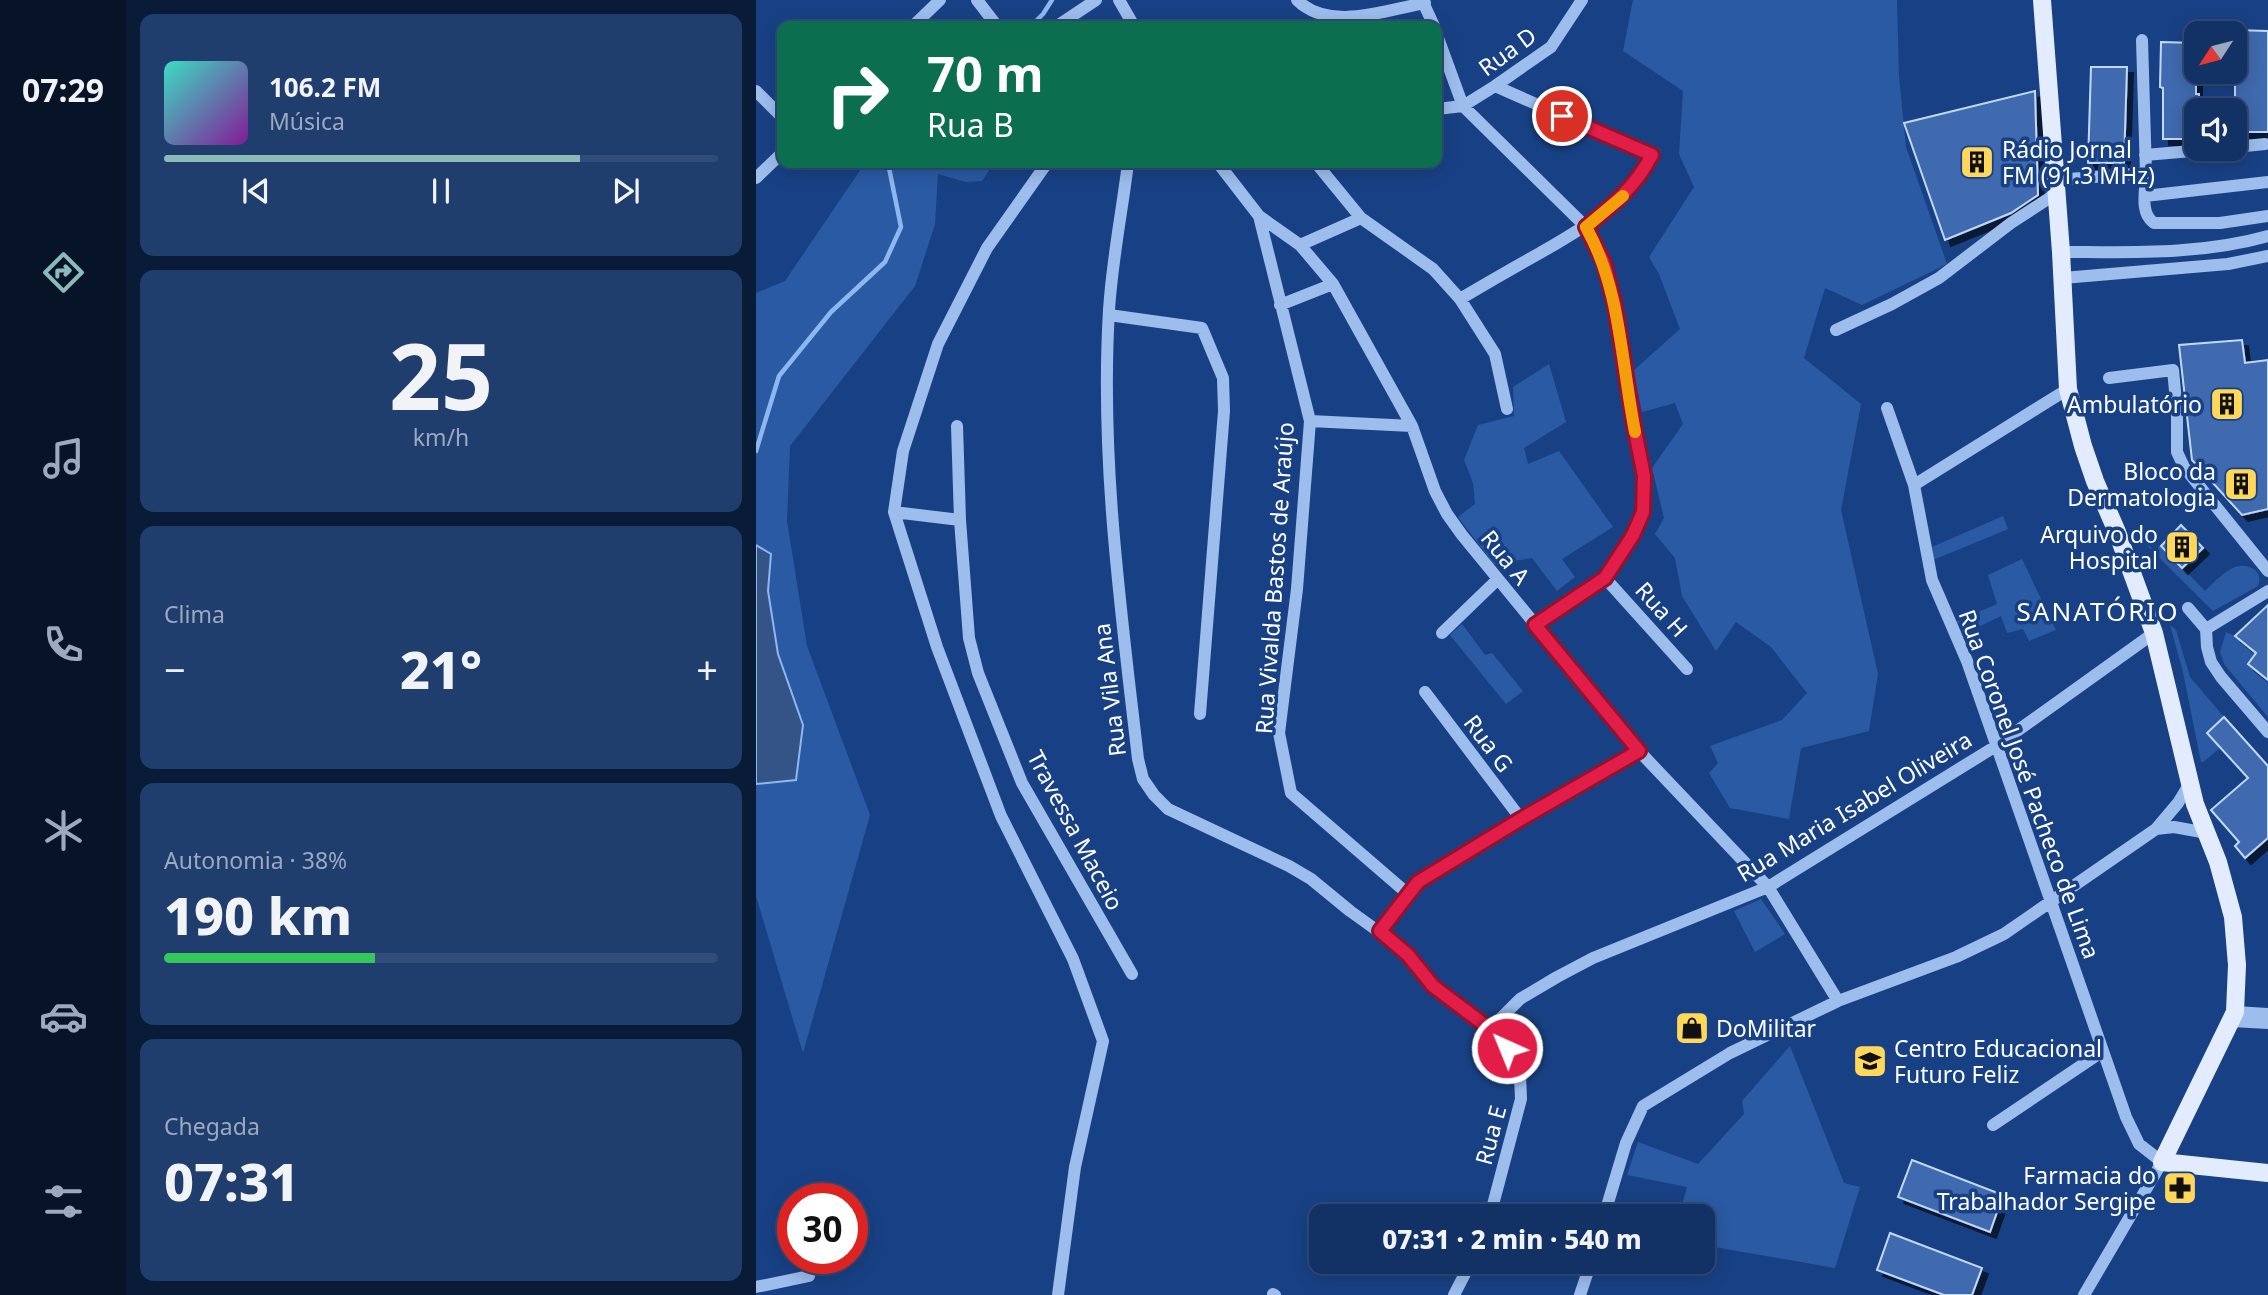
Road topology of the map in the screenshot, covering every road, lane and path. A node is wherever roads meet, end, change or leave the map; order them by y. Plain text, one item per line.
1 (940, 0) edge
2 (977, 0) edge
3 (1096, 0) edge
4 (1119, 0) edge
5 (1297, 0) edge
6 (1582, 0) edge
7 (2042, 0) edge
8 (1423, 2) edge
9 (918, 21) edge
10 (993, 21) edge
11 (1064, 21) edge
12 (1131, 21) edge
13 (1432, 21) edge
14 (2142, 40) dead end
15 (1442, 49) edge
16 (1495, 86) junction
17 (756, 91) edge
18 (1463, 106) junction
19 (1442, 108) edge
20 (777, 112) edge
21 (2265, 144) dead end
22 (2247, 146) edge
23 (2184, 152) edge
24 (2145, 155) junction
25 (777, 158) edge
26 (1043, 168) edge
27 (1127, 168) edge
28 (1222, 168) edge
29 (1320, 168) edge
30 (2146, 173) junction
31 (756, 178) edge
32 (2268, 182) edge
33 (2056, 186) junction
34 (2146, 196) junction
35 (1259, 216) junction
36 (2268, 216) edge
37 (1361, 218) junction
38 (1586, 227) junction
39 (2268, 236) edge
40 (1300, 245) junction
41 (2061, 252) junction
42 (2268, 256) edge
43 (2063, 278) junction
44 (1333, 284) junction
45 (1460, 299) junction
46 (1280, 304) junction
47 (1109, 315) junction
48 (1836, 330) dead end
49 (2109, 378) dead end
50 (2068, 389) junction
51 (1887, 408) dead end
52 (1507, 409) dead end
53 (1310, 421) junction
54 (957, 426) dead end
55 (1412, 426) junction
56 (1914, 485) junction
57 (894, 512) junction
58 (960, 520) junction
59 (2268, 571) edge
60 (1605, 578) junction
61 (1498, 579) junction
62 (2268, 591) edge
63 (2188, 608) dead end
64 (1535, 625) junction
65 (2206, 629) junction
66 (1442, 633) dead end
67 (2154, 633) junction
68 (1687, 669) dead end
69 (1424, 692) dead end
70 (1200, 714) dead end
71 (2268, 732) edge
72 (1996, 746) junction
73 (1639, 751) junction
74 (2190, 783) junction
75 (1521, 819) junction
76 (2156, 830) junction
77 (2207, 833) junction
78 (1768, 887) junction
79 (1408, 894) junction
80 (2052, 902) junction
81 (1380, 931) junction
82 (1132, 974) dead end
83 (1838, 1001) junction
84 (2268, 1014) edge
85 (2234, 1016) junction
86 (2268, 1023) edge
87 (1490, 1029) junction
88 (2103, 1051) junction
89 (1993, 1125) dead end
90 (2162, 1162) junction
91 (2268, 1173) edge
92 (1493, 1204) edge
93 (1608, 1204) edge
94 (1465, 1274) edge
95 (1587, 1274) edge
96 (809, 1276) dead end
97 (756, 1287) edge
98 (2087, 1293) edge
99 (1058, 1295) edge
100 (1454, 1295) edge
101 (1580, 1295) edge

1 - 9 street
2 - 10 street
3 - 11 street
4 - 12 street
5 - 8 street
6 - 16 street, Rua D
7 - 33 main road
8 - 13 street
14 - 24 street
15 - 18 street
16 - 18 street, Rua D
16 - 38 street
17 - 20 street
18 - 19 street, Rua D
18 - 38 street
21 - 22 street
23 - 24 street
24 - 30 street
25 - 31 street
26 - 57 street
27 - 47 street, Rua Vila Ana
28 - 35 street
29 - 37 street
30 - 33 street
30 - 34 street
32 - 34 street
33 - 41 main road
33 - 48 street
34 - 36 street
35 - 40 street, Rua A
35 - 46 street, Rua Vivalda Bastos de Araújo
37 - 40 street
37 - 45 street
38 - 45 street
38 - 60 street
39 - 41 street
40 - 44 street, Rua A
41 - 43 main road
42 - 43 street
43 - 50 main road
44 - 46 street
44 - 55 street, Rua A
45 - 52 street
46 - 53 street, Rua Vivalda Bastos de Araújo
47 - 70 street
47 - 81 street, Rua Vila Ana
49 - 59 street
50 - 56 street
50 - 67 main road
51 - 56 street, Rua Coronel José Pacheco de Lima
53 - 55 street
53 - 79 street, Rua Vivalda Bastos de Araújo
54 - 58 street, Travessa Maceio
55 - 61 street, Rua A
56 - 72 street, Rua Coronel José Pacheco de Lima
57 - 58 street
57 - 99 street
58 - 82 street, Travessa Maceio
60 - 64 street
60 - 68 street, Rua H
61 - 64 street, Rua A
61 - 66 street
62 - 65 street
63 - 65 street
64 - 73 street, Rua A
65 - 71 street
67 - 72 street, Rua Maria Isabel Oliveira
67 - 74 main road
69 - 75 street, Rua G
72 - 78 street, Rua Maria Isabel Oliveira
72 - 80 street, Rua Coronel José Pacheco de Lima
73 - 75 street
73 - 78 street, Rua A
74 - 76 street
74 - 77 main road
75 - 79 street
76 - 77 street
76 - 80 street
77 - 85 main road
78 - 83 street, Rua A
78 - 87 street, Rua Maria Isabel Oliveira
79 - 81 street
80 - 83 street
80 - 88 street, Rua Coronel José Pacheco de Lima
81 - 87 street, Rua Vila Ana
83 - 93 street
84 - 85 street
85 - 86 street
85 - 90 main road
87 - 92 street, Rua E
88 - 89 street
88 - 90 street, Rua Coronel José Pacheco de Lima
90 - 91 main road
90 - 98 street
94 - 100 street
95 - 101 street
96 - 97 street

